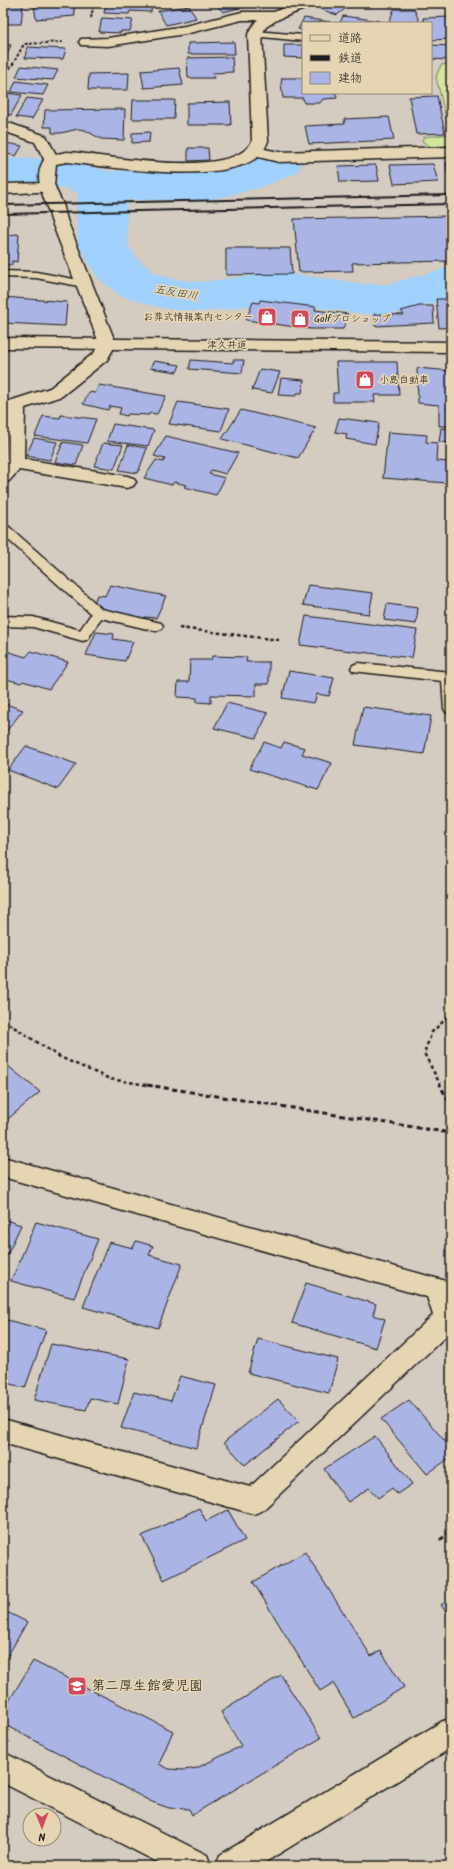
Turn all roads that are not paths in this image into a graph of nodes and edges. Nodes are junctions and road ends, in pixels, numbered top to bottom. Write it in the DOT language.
graph roads {
  1 [pos="307,3"];
  2 [pos="276,16"];
  3 [pos="255,34"];
  4 [pos="302,38"];
  5 [pos="86,42"];
  6 [pos="3,126"];
  7 [pos="255,152"];
  8 [pos="451,152"];
  9 [pos="50,162"];
  10 [pos="47,187"];
  11 [pos="3,189"];
  12 [pos="3,274"];
  13 [pos="84,284"];
  14 [pos="3,343"];
  15 [pos="107,344"];
  16 [pos="451,347"];
  17 [pos="9,408"];
  18 [pos="15,463"];
  19 [pos="3,477"];
  20 [pos="127,482"];
  21 [pos="3,528"];
  22 [pos="98,613"];
  23 [pos="3,621"];
  24 [pos="156,626"];
  25 [pos="358,668"];
  26 [pos="450,677"];
  27 [pos="451,709"];
  28 [pos="3,1167"];
  29 [pos="3,1431"];
  30 [pos="451,1732"];
  31 [pos="3,1767"];
  32 [pos="196,1866"];
  33 [pos="231,1866"];
  1 -- 2 [label="street"];
  2 -- 3 [label="street"];
  2 -- 5 [label="street"];
  3 -- 4 [label="lane"];
  3 -- 7 [label="street"];
  6 -- 9 [label="street"];
  7 -- 8 [label="street"];
  7 -- 9 [label="street"];
  9 -- 10 [label="street"];
  10 -- 11 [label="street"];
  10 -- 13 [label="street"];
  12 -- 13 [label="lane"];
  13 -- 15 [label="street"];
  14 -- 15 [label="street, 津久井道"];
  15 -- 16 [label="street, 津久井道"];
  15 -- 17 [label="street"];
  17 -- 18 [label="street"];
  18 -- 19 [label="street"];
  18 -- 20 [label="street"];
  21 -- 22 [label="lane"];
  22 -- 23 [label="lane"];
  22 -- 24 [label="lane"];
  25 -- 26 [label="lane"];
  26 -- 27 [label="lane"];
  28 -- 29 [label="street"];
  30 -- 33 [label="street"];
  31 -- 32 [label="street"];
}
